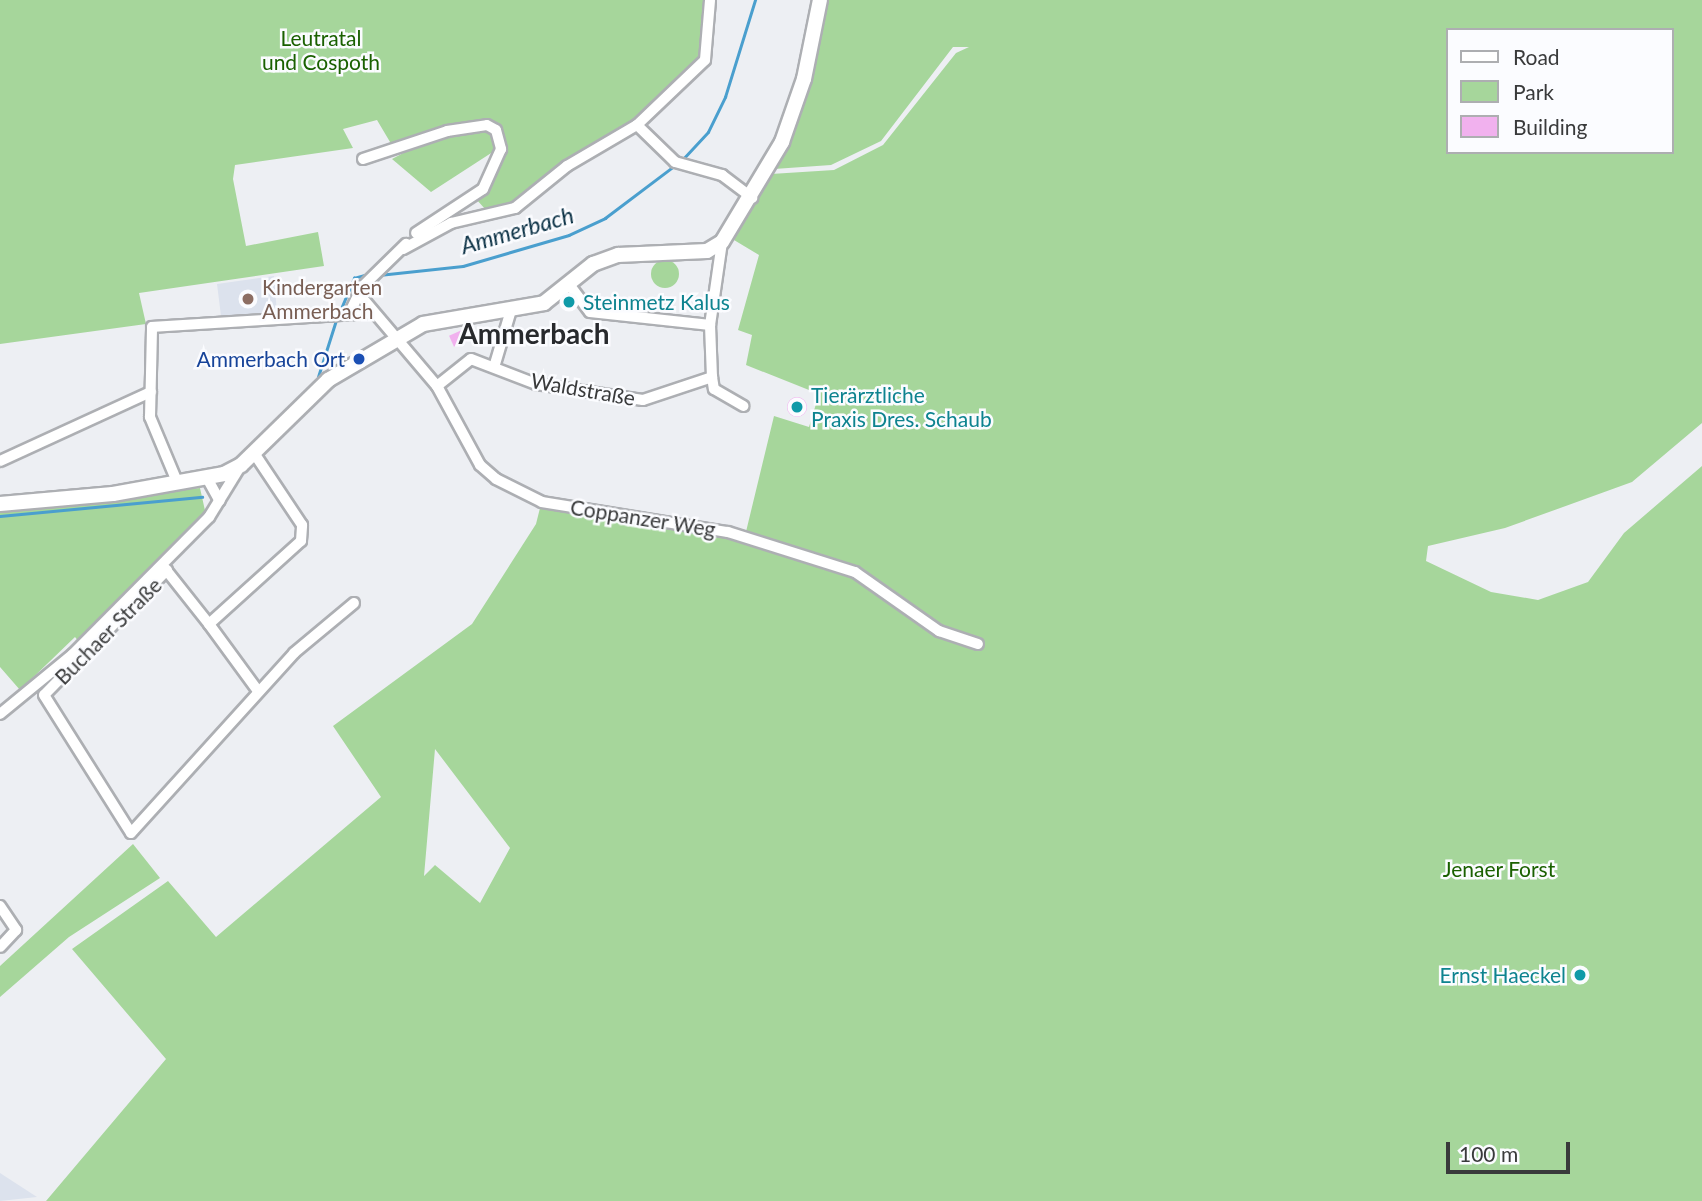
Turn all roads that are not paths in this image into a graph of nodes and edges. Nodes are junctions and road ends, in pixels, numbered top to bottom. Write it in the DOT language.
graph roads {
  1 [pos="710,0"];
  2 [pos="820,0"];
  3 [pos="637,125"];
  4 [pos="363,159"];
  5 [pos="752,198"];
  6 [pos="722,242"];
  7 [pos="403,249"];
  8 [pos="568,283"];
  9 [pos="358,293"];
  10 [pos="511,310"];
  11 [pos="344,311"];
  12 [pos="372,313"];
  13 [pos="710,325"];
  14 [pos="397,341"];
  15 [pos="495,364"];
  16 [pos="712,377"];
  17 [pos="438,386"];
  18 [pos="151,392"];
  19 [pos="744,406"];
  20 [pos="254,453"];
  21 [pos="0,461"];
  22 [pos="241,465"];
  23 [pos="207,478"];
  24 [pos="178,484"];
  25 [pos="220,501"];
  26 [pos="0,504"];
  27 [pos="164,567"];
  28 [pos="354,603"];
  29 [pos="209,624"];
  30 [pos="978,644"];
  31 [pos="258,691"];
  32 [pos="0,714"];
  33 [pos="0,906"];
  34 [pos="0,947"];
  1 -- 3 [label="street"];
  2 -- 5 [label="main road"];
  3 -- 5 [label="street"];
  3 -- 7 [label="street"];
  4 -- 7 [label="street"];
  5 -- 6 [label="main road"];
  6 -- 8 [label="main road"];
  6 -- 13 [label="street"];
  7 -- 9 [label="street"];
  8 -- 10 [label="main road"];
  8 -- 13 [label="street"];
  9 -- 11 [label="street"];
  9 -- 12 [label="street, Coppanzer Weg"];
  10 -- 14 [label="main road"];
  10 -- 15 [label="street"];
  11 -- 12 [label="street"];
  11 -- 18 [label="street"];
  12 -- 14 [label="street, Coppanzer Weg"];
  13 -- 16 [label="street"];
  14 -- 17 [label="street, Coppanzer Weg"];
  14 -- 20 [label="main road"];
  15 -- 16 [label="street, Waldstraße"];
  15 -- 17 [label="street, Waldstraße"];
  16 -- 19 [label="street"];
  17 -- 30 [label="street, Coppanzer Weg"];
  18 -- 21 [label="street"];
  18 -- 24 [label="street"];
  20 -- 22 [label="main road"];
  20 -- 29 [label="street"];
  22 -- 23 [label="main road"];
  22 -- 25 [label="street, Buchaer Straße"];
  23 -- 24 [label="main road"];
  23 -- 25 [label="street"];
  24 -- 26 [label="main road"];
  25 -- 27 [label="street, Buchaer Straße"];
  27 -- 29 [label="street"];
  27 -- 31 [label="street, Buchaer Straße"];
  27 -- 32 [label="street, Buchaer Straße"];
  28 -- 31 [label="street"];
  29 -- 31 [label="street"];
  33 -- 34 [label="street"];
}
